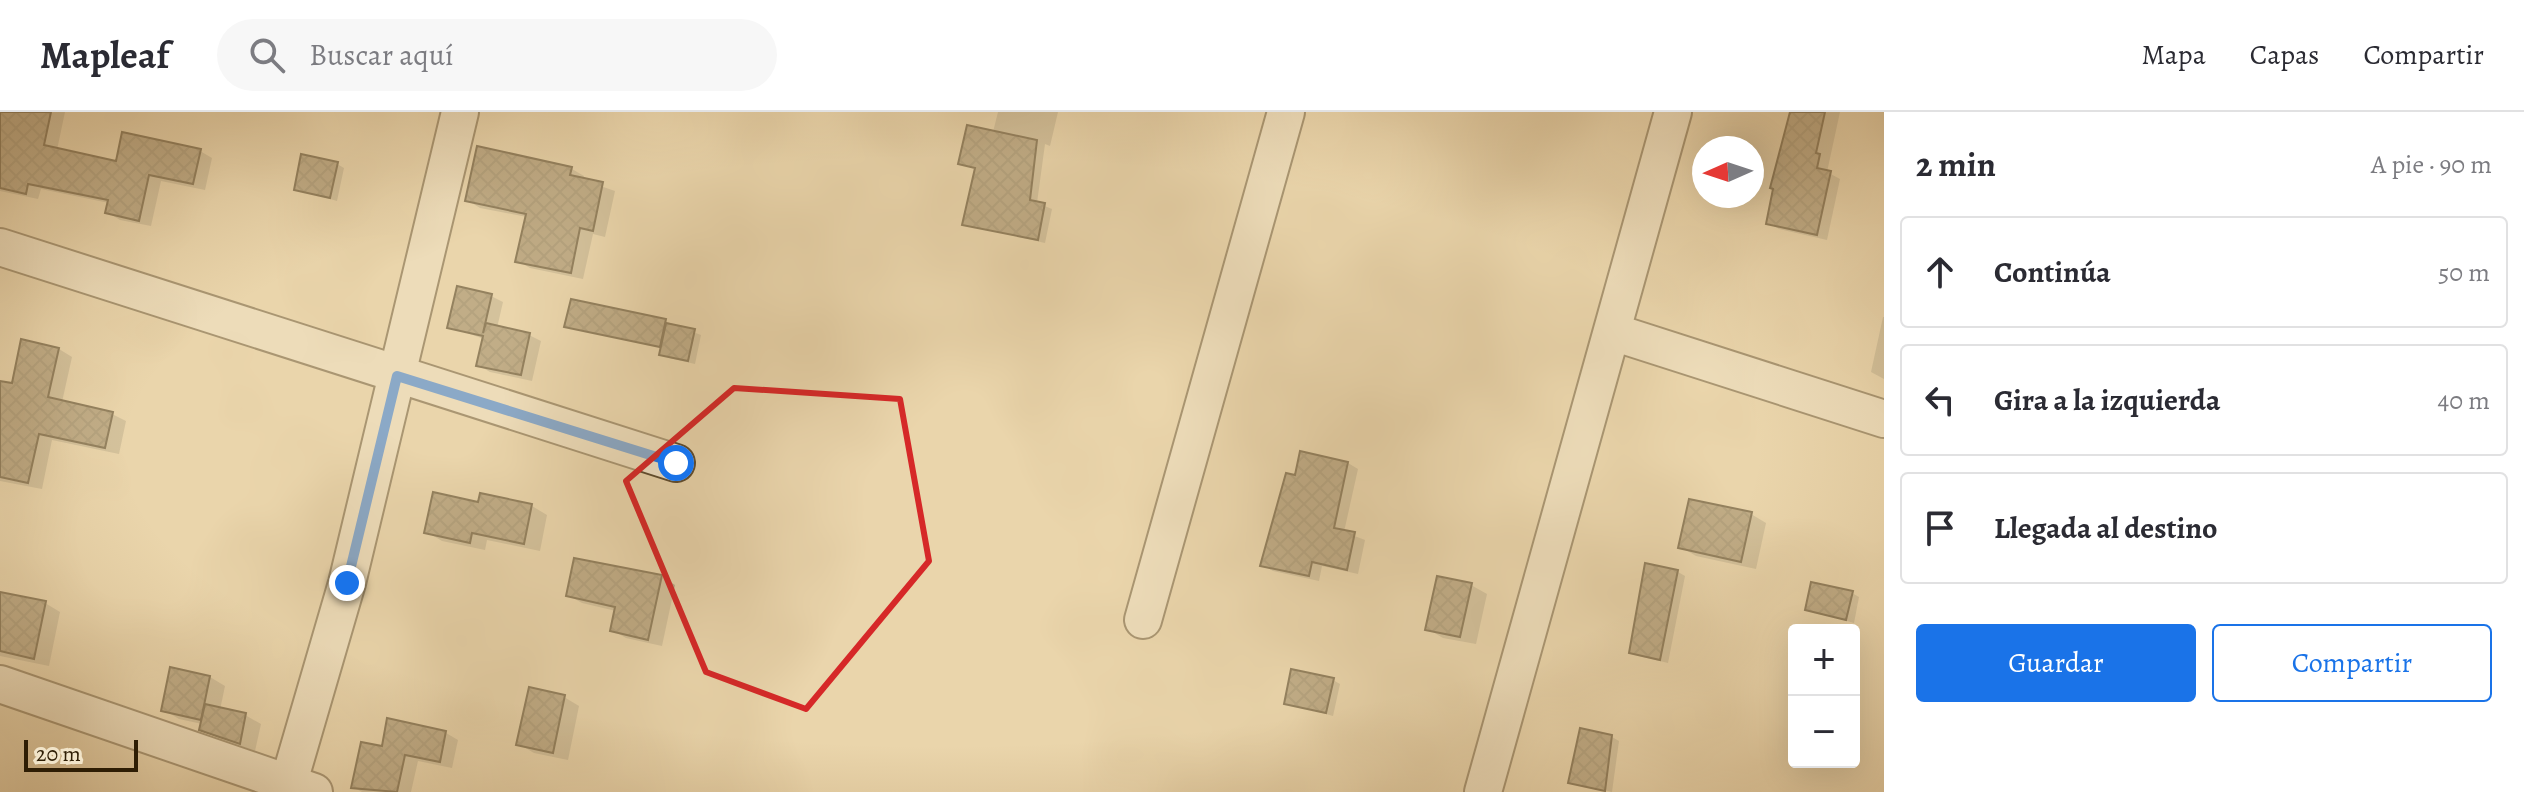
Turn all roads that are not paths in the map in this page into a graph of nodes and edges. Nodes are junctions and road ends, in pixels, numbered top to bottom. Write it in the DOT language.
graph roads {
  1 [pos="460,112"];
  2 [pos="1286,112"];
  3 [pos="1673,112"];
  4 [pos="0,247"];
  5 [pos="1613,332"];
  6 [pos="397,376"];
  7 [pos="1884,419"];
  8 [pos="676,463"];
  9 [pos="1143,620"];
  10 [pos="0,684"];
  11 [pos="296,789"];
  12 [pos="1488,791"];
  1 -- 6 [label="street"];
  2 -- 9 [label="street"];
  3 -- 5 [label="street"];
  4 -- 6 [label="street"];
  5 -- 7 [label="street"];
  5 -- 12 [label="street"];
  6 -- 8 [label="street"];
  6 -- 11 [label="street"];
  10 -- 11 [label="street"];
}
